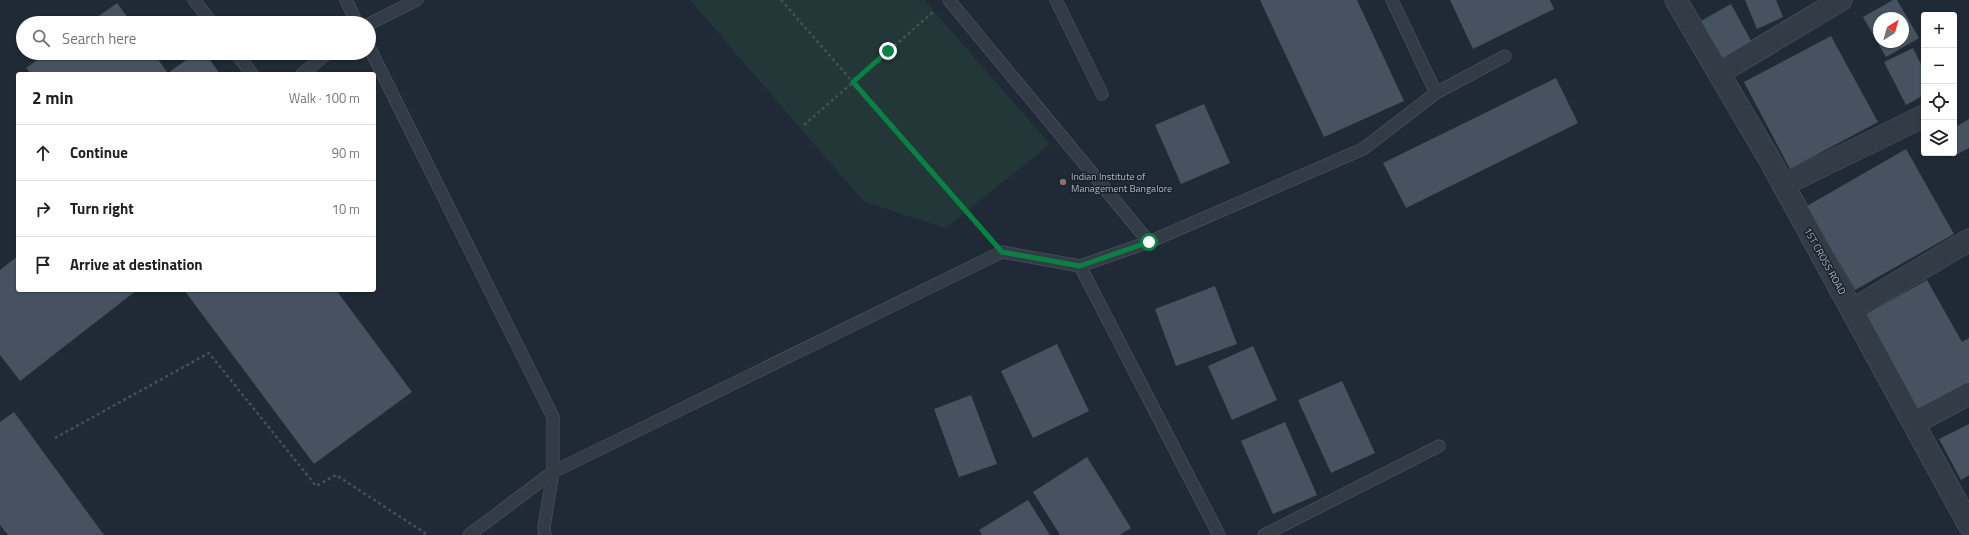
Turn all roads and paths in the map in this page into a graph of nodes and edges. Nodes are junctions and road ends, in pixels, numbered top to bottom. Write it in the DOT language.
graph roads {
  1 [pos="194,0"];
  2 [pos="346,0"];
  3 [pos="417,0"];
  4 [pos="781,0"];
  5 [pos="949,0"];
  6 [pos="1056,0"];
  7 [pos="1392,0"];
  8 [pos="1676,0"];
  9 [pos="1841,0"];
  10 [pos="935,10"];
  11 [pos="207,16"];
  12 [pos="354,16"];
  13 [pos="376,20"];
  14 [pos="1505,56"];
  15 [pos="241,60"];
  16 [pos="319,60"];
  17 [pos="375,60"];
  18 [pos="250,72"];
  19 [pos="304,72"];
  20 [pos="1719,74"];
  21 [pos="853,82"];
  22 [pos="1436,93"];
  23 [pos="1102,94"];
  24 [pos="1921,117"];
  25 [pos="804,125"];
  26 [pos="1783,185"];
  27 [pos="1969,240"];
  28 [pos="1149,242"];
  29 [pos="1002,252"];
  30 [pos="1080,266"];
  31 [pos="1852,310"];
  32 [pos="1969,394"];
  33 [pos="1914,423"];
  34 [pos="55,438"];
  35 [pos="1439,446"];
  36 [pos="553,472"];
  37 [pos="1969,525"];
  38 [pos="1287,530"];
  39 [pos="428,535"];
  40 [pos="468,535"];
  41 [pos="545,535"];
  42 [pos="1219,535"];
  43 [pos="1264,535"];
  1 -- 11 [label="lane"];
  2 -- 12 [label="lane"];
  3 -- 13 [label="lane"];
  4 -- 21 [label="path"];
  5 -- 28 [label="lane"];
  6 -- 23 [label="lane"];
  7 -- 22 [label="lane"];
  8 -- 20 [label="street, 1ST CROSS ROAD"];
  9 -- 20 [label="street"];
  10 -- 21 [label="path"];
  14 -- 22 [label="lane"];
  15 -- 18 [label="lane"];
  16 -- 19 [label="lane"];
  17 -- 36 [label="lane"];
  20 -- 26 [label="street, 1ST CROSS ROAD"];
  21 -- 25 [label="path"];
  21 -- 29 [label="path"];
  22 -- 28 [label="lane"];
  24 -- 26 [label="street"];
  26 -- 31 [label="street, 1ST CROSS ROAD"];
  27 -- 31 [label="street"];
  28 -- 30 [label="lane"];
  29 -- 30 [label="lane"];
  29 -- 36 [label="lane"];
  30 -- 42 [label="lane"];
  31 -- 33 [label="street, 1ST CROSS ROAD"];
  32 -- 33 [label="street"];
  33 -- 37 [label="street, 1ST CROSS ROAD"];
  34 -- 39 [label="path"];
  35 -- 38 [label="lane"];
  36 -- 40 [label="lane"];
  36 -- 41 [label="lane"];
  38 -- 43 [label="lane"];
}
